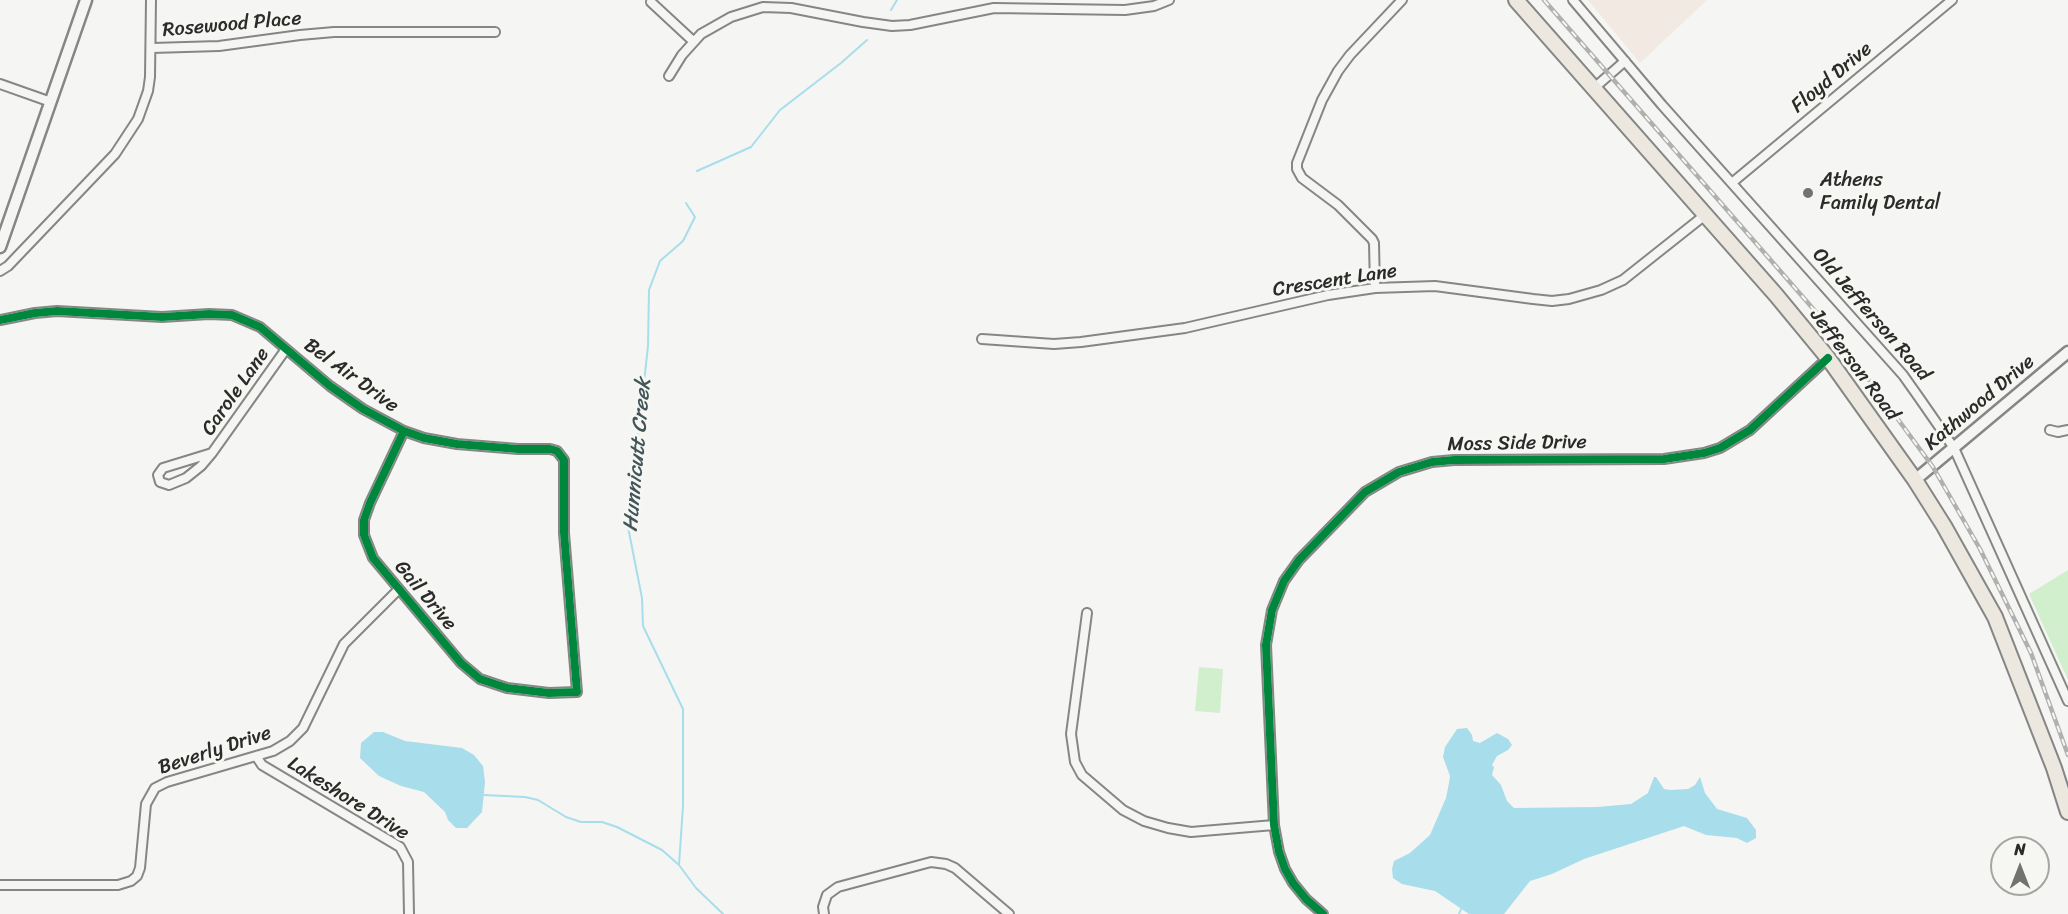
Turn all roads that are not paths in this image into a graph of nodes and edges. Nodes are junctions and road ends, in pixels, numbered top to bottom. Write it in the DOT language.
graph roads {
  1 [pos="86,0"];
  2 [pos="151,0"];
  3 [pos="1169,0"];
  4 [pos="1402,0"];
  5 [pos="1516,0"];
  6 [pos="1573,0"];
  7 [pos="1952,0"];
  8 [pos="651,2"];
  9 [pos="781,3"];
  10 [pos="495,32"];
  11 [pos="693,41"];
  12 [pos="152,48"];
  13 [pos="1625,61"];
  14 [pos="669,76"];
  15 [pos="0,84"];
  16 [pos="1593,88"];
  17 [pos="51,102"];
  18 [pos="1733,182"];
  19 [pos="1705,215"];
  20 [pos="2,236"];
  21 [pos="0,247"];
  22 [pos="0,271"];
  23 [pos="1375,288"];
  24 [pos="0,320"];
  25 [pos="982,339"];
  26 [pos="286,349"];
  27 [pos="2068,352"];
  28 [pos="1828,358"];
  29 [pos="2050,430"];
  30 [pos="2068,430"];
  31 [pos="404,431"];
  32 [pos="1954,448"];
  33 [pos="212,453"];
  34 [pos="1915,480"];
  35 [pos="398,590"];
  36 [pos="1088,613"];
  37 [pos="578,692"];
  38 [pos="2068,701"];
  39 [pos="256,756"];
  40 [pos="2068,812"];
  41 [pos="1274,825"];
  42 [pos="0,885"];
  43 [pos="409,914"];
  44 [pos="824,914"];
  45 [pos="1009,914"];
  46 [pos="1323,914"];
  1 -- 17 [label="main road"];
  2 -- 12 [label="street"];
  3 -- 9 [label="street"];
  4 -- 23 [label="street"];
  5 -- 16 [label="highway, Jefferson Road"];
  6 -- 13 [label="street, Old Jefferson Road"];
  7 -- 18 [label="street, Floyd Drive"];
  8 -- 11 [label="street"];
  9 -- 11 [label="street"];
  10 -- 12 [label="street, Rosewood Place"];
  11 -- 14 [label="street"];
  12 -- 22 [label="street"];
  13 -- 16 [label="street"];
  13 -- 18 [label="street, Old Jefferson Road"];
  15 -- 17 [label="street"];
  16 -- 19 [label="highway, Jefferson Road"];
  17 -- 20 [label="main road"];
  18 -- 32 [label="street, Old Jefferson Road"];
  19 -- 23 [label="street, Crescent Lane"];
  19 -- 28 [label="highway, Jefferson Road"];
  20 -- 21 [label="main road"];
  23 -- 25 [label="street, Crescent Lane"];
  24 -- 26 [label="street, Bel Air Drive"];
  26 -- 31 [label="street, Bel Air Drive"];
  26 -- 33 [label="street, Carole Lane"];
  27 -- 32 [label="main road, Kathwood Drive"];
  28 -- 34 [label="highway, Jefferson Road"];
  28 -- 41 [label="street, Moss Side Drive"];
  29 -- 30 [label="street"];
  31 -- 35 [label="street, Gail Drive"];
  31 -- 37 [label="street, Bel Air Drive"];
  32 -- 34 [label="main road, Kathwood Drive"];
  32 -- 38 [label="street, Old Jefferson Road"];
  33 -- 33 [label="street, Carole Lane"];
  34 -- 40 [label="highway, Jefferson Road"];
  35 -- 37 [label="street, Gail Drive"];
  35 -- 39 [label="street, Beverly Drive"];
  36 -- 41 [label="street"];
  39 -- 42 [label="street, Beverly Drive"];
  39 -- 43 [label="street, Lakeshore Drive"];
  41 -- 46 [label="street, Moss Side Drive"];
  44 -- 45 [label="street"];
}
